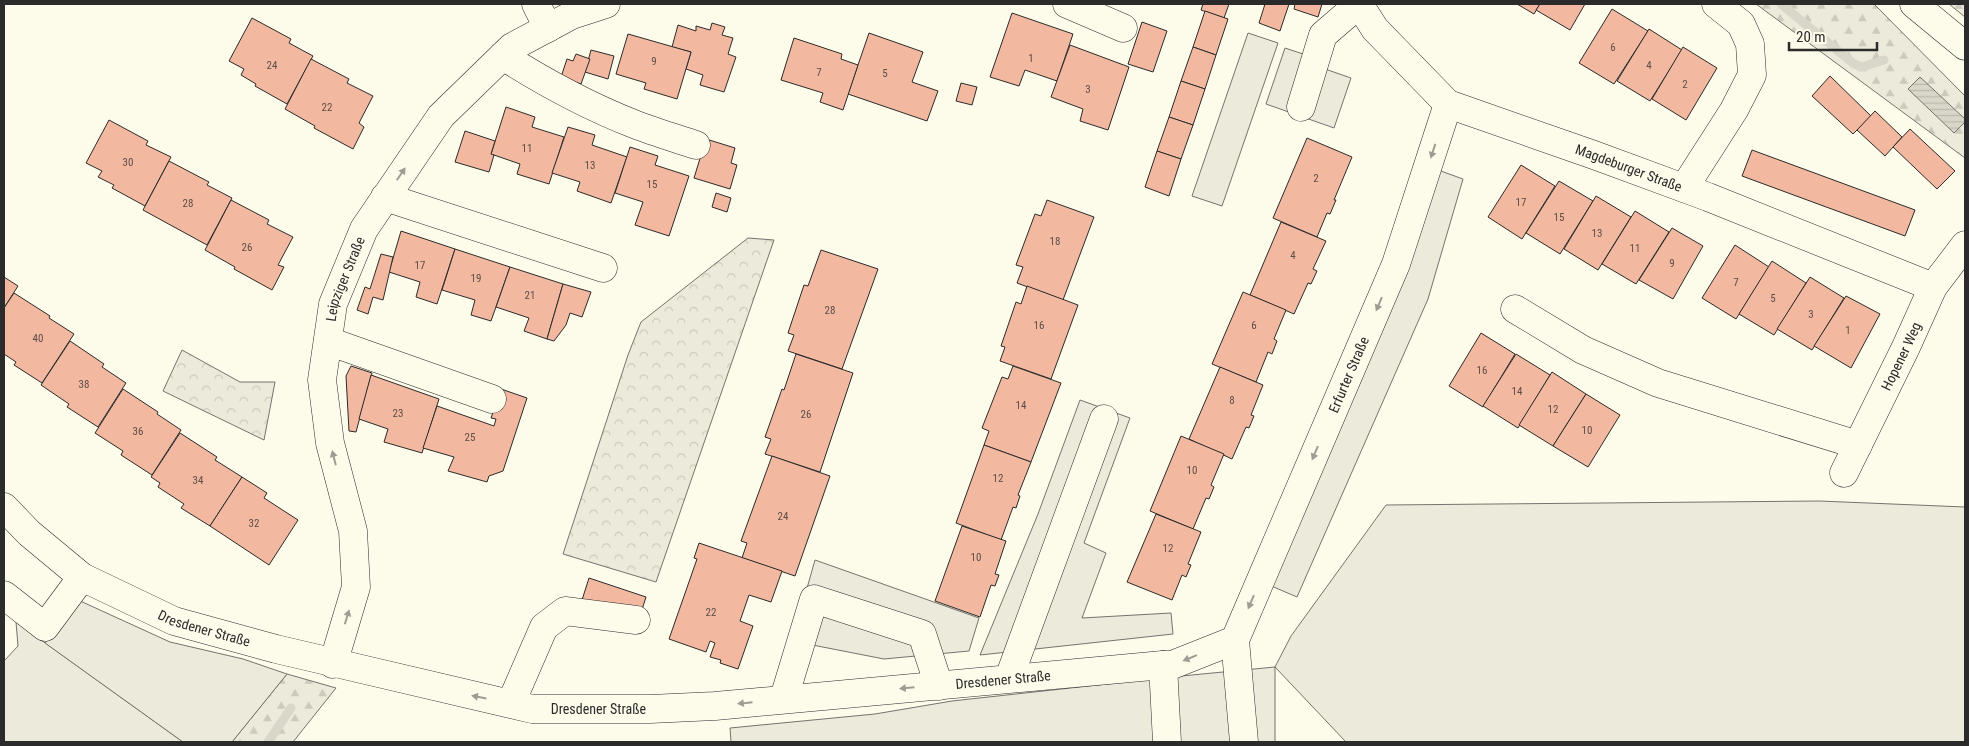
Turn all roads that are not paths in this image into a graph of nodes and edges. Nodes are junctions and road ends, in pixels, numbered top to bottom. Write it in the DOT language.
graph roads {
  1 [pos="536,4"];
  2 [pos="606,4"];
  3 [pos="1067,4"];
  4 [pos="1359,4"];
  5 [pos="1716,4"];
  6 [pos="1914,4"];
  7 [pos="548,28"];
  8 [pos="1123,28"];
  9 [pos="1965,46"];
  10 [pos="503,56"];
  11 [pos="1448,104"];
  12 [pos="1302,107"];
  13 [pos="696,145"];
  14 [pos="1684,188"];
  15 [pos="385,197"];
  16 [pos="1965,245"];
  17 [pos="603,268"];
  18 [pos="1933,287"];
  19 [pos="1515,309"];
  20 [pos="328,341"];
  21 [pos="492,398"];
  22 [pos="1104,419"];
  23 [pos="1858,445"];
  24 [pos="1844,473"];
  25 [pos="4,507"];
  26 [pos="82,577"];
  27 [pos="4,595"];
  28 [pos="636,620"];
  29 [pos="1235,640"];
  30 [pos="333,664"];
  31 [pos="1163,666"];
  32 [pos="1010,678"];
  33 [pos="939,686"];
  34 [pos="784,698"];
  35 [pos="511,703"];
  36 [pos="1168,742"];
  37 [pos="1244,742"];
  1 -- 7 [label="street"];
  2 -- 7 [label="street, Leipziger Straße"];
  3 -- 8 [label="street"];
  4 -- 11 [label="street, Magdeburger Straße"];
  4 -- 12 [label="street"];
  5 -- 14 [label="street"];
  6 -- 9 [label="street"];
  7 -- 10 [label="street, Leipziger Straße"];
  10 -- 13 [label="street"];
  15 -- 10 [label="street, Leipziger Straße, one-way"];
  11 -- 14 [label="street, Magdeburger Straße"];
  11 -- 29 [label="street, Erfurter Straße, one-way"];
  14 -- 18 [label="street, Magdeburger Straße"];
  15 -- 17 [label="street"];
  15 -- 20 [label="street, Leipziger Straße"];
  16 -- 18 [label="street, Hopener Weg"];
  18 -- 23 [label="street, Hopener Weg"];
  19 -- 23 [label="street"];
  20 -- 21 [label="street"];
  30 -- 20 [label="street, Leipziger Straße, one-way"];
  22 -- 32 [label="street"];
  23 -- 24 [label="street, Hopener Weg"];
  25 -- 26 [label="street, Dresdener Straße"];
  26 -- 27 [label="street"];
  26 -- 30 [label="street, Dresdener Straße"];
  28 -- 35 [label="street"];
  29 -- 31 [label="street, Dresdener Straße, one-way"];
  29 -- 37 [label="street"];
  35 -- 30 [label="street, Dresdener Straße, one-way"];
  31 -- 32 [label="street, Dresdener Straße"];
  31 -- 36 [label="street"];
  32 -- 33 [label="street, Dresdener Straße"];
  33 -- 34 [label="street, Dresdener Straße, one-way"];
  33 -- 34 [label="street"];
  34 -- 35 [label="street, Dresdener Straße, one-way"];
}
